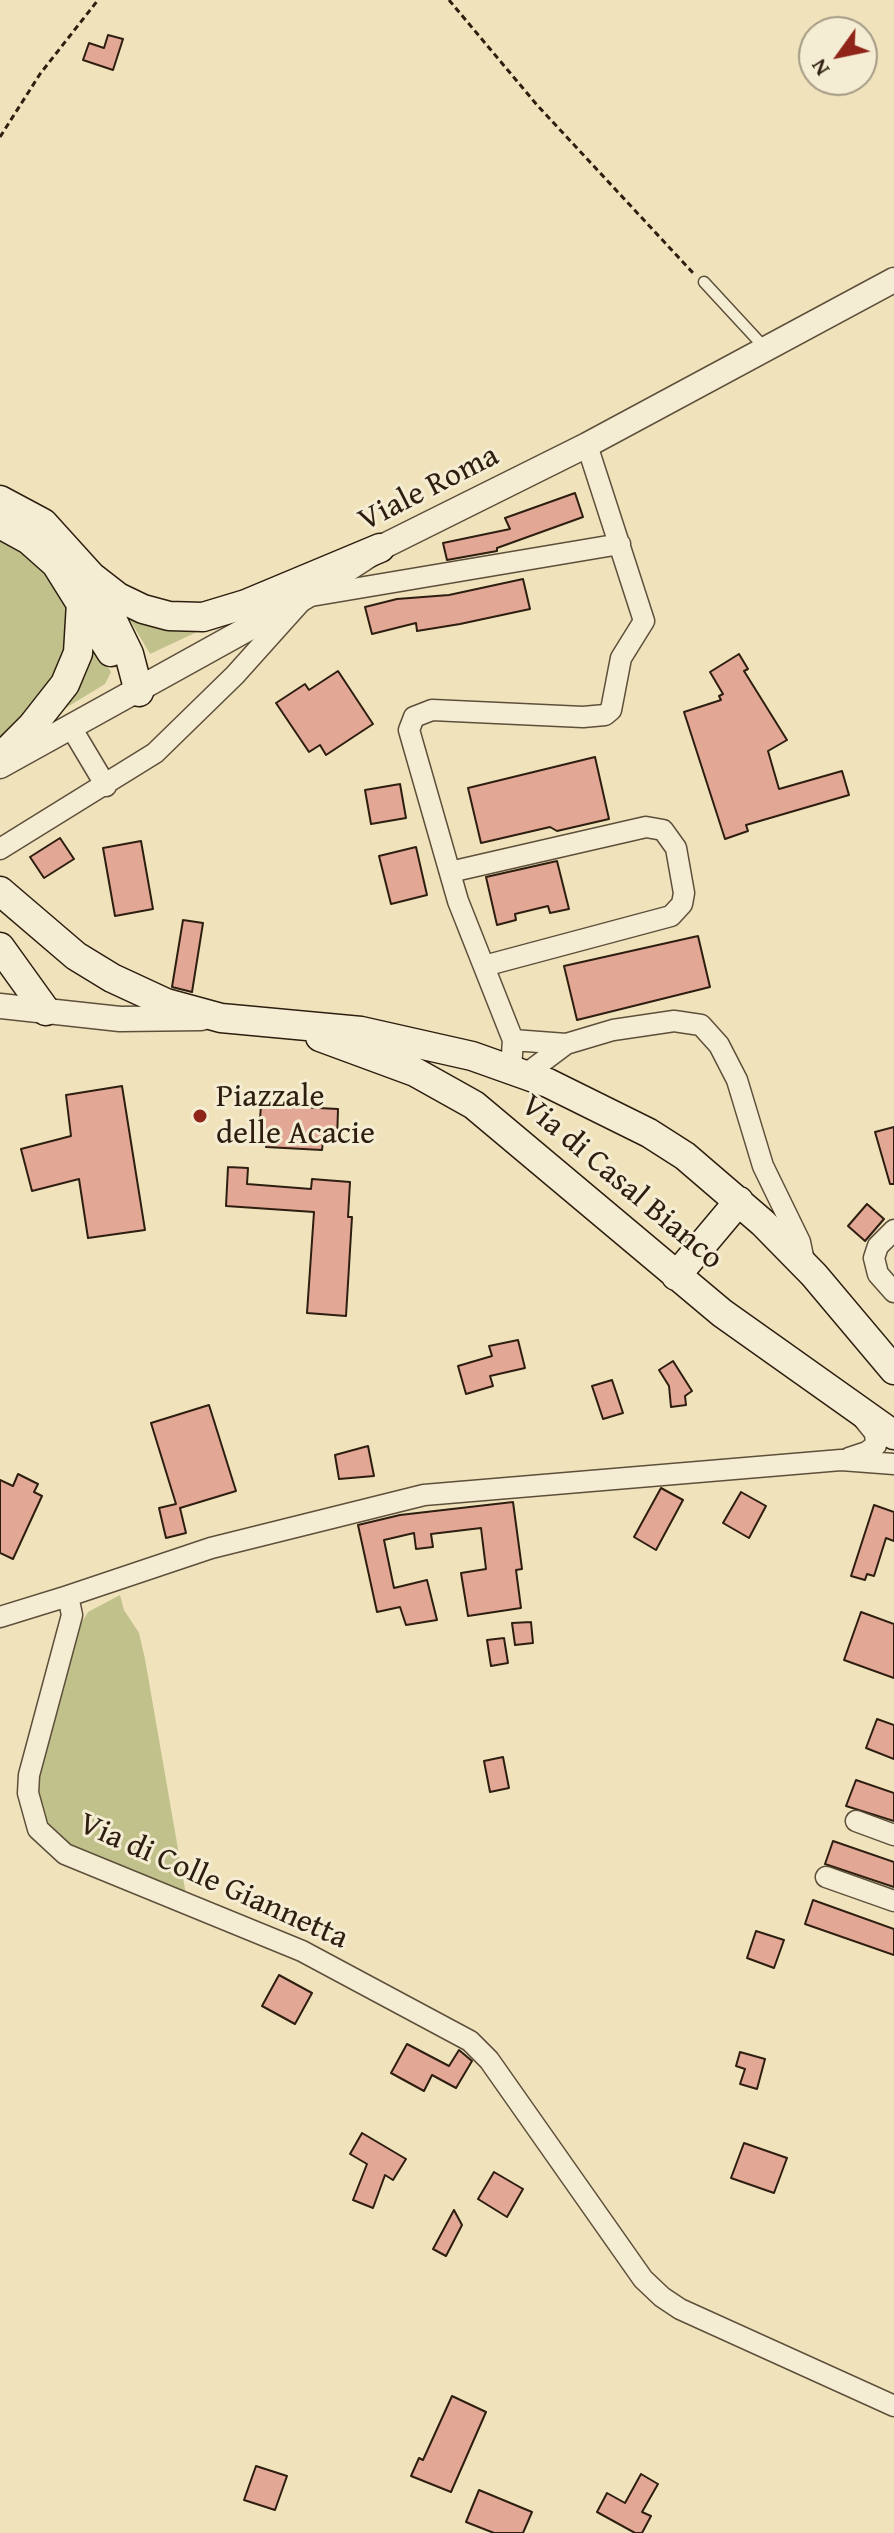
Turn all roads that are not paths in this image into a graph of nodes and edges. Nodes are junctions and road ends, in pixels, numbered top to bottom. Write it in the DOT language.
graph roads {
  1 [pos="894,280"];
  2 [pos="704,282"];
  3 [pos="767,350"];
  4 [pos="587,445"];
  5 [pos="0,500"];
  6 [pos="0,524"];
  7 [pos="620,544"];
  8 [pos="380,548"];
  9 [pos="91,576"];
  10 [pos="305,597"];
  11 [pos="81,602"];
  12 [pos="139,692"];
  13 [pos="72,729"];
  14 [pos="0,758"];
  15 [pos="0,766"];
  16 [pos="106,786"];
  17 [pos="0,849"];
  18 [pos="450,872"];
  19 [pos="8,899"];
  20 [pos="0,947"];
  21 [pos="484,966"];
  22 [pos="0,1006"];
  23 [pos="46,1011"];
  24 [pos="221,1018"];
  25 [pos="282,1023"];
  26 [pos="513,1040"];
  27 [pos="566,1044"];
  28 [pos="518,1071"];
  29 [pos="739,1201"];
  30 [pos="894,1230"];
  31 [pos="805,1266"];
  32 [pos="676,1276"];
  33 [pos="894,1292"];
  34 [pos="894,1370"];
  35 [pos="855,1408"];
  36 [pos="894,1435"];
  37 [pos="841,1460"];
  38 [pos="894,1464"];
  39 [pos="68,1596"];
  40 [pos="0,1617"];
  41 [pos="856,1821"];
  42 [pos="894,1835"];
  43 [pos="826,1877"];
  44 [pos="894,1901"];
  45 [pos="894,2406"];
  1 -- 3 [label="street, Viale Roma"];
  2 -- 3 [label="lane"];
  3 -- 4 [label="street, Viale Roma"];
  4 -- 7 [label="street"];
  4 -- 8 [label="street, Viale Roma"];
  5 -- 9 [label="main road"];
  6 -- 11 [label="main road"];
  7 -- 10 [label="street"];
  7 -- 18 [label="street"];
  8 -- 9 [label="main road"];
  8 -- 10 [label="street, Viale Roma"];
  9 -- 12 [label="main road"];
  10 -- 12 [label="street, Viale Roma"];
  10 -- 16 [label="street"];
  11 -- 12 [label="main road"];
  11 -- 14 [label="main road"];
  12 -- 13 [label="street, Viale Roma"];
  13 -- 15 [label="street, Viale Roma"];
  13 -- 16 [label="street"];
  16 -- 17 [label="street"];
  18 -- 21 [label="street"];
  18 -- 21 [label="street"];
  19 -- 24 [label="main road, Via di Casal Bianco"];
  20 -- 23 [label="main road"];
  21 -- 26 [label="street"];
  22 -- 23 [label="street"];
  23 -- 24 [label="street"];
  24 -- 25 [label="main road, Via di Casal Bianco"];
  25 -- 28 [label="main road, Via di Casal Bianco"];
  25 -- 32 [label="main road, Via di Casal Bianco"];
  26 -- 27 [label="street"];
  26 -- 28 [label="street"];
  27 -- 28 [label="street"];
  27 -- 31 [label="street"];
  28 -- 29 [label="main road, Via di Casal Bianco"];
  29 -- 31 [label="main road, Via di Casal Bianco"];
  29 -- 32 [label="main road"];
  30 -- 33 [label="street"];
  31 -- 34 [label="main road, Via di Casal Bianco"];
  32 -- 35 [label="main road, Via di Casal Bianco"];
  35 -- 36 [label="main road, Via di Casal Bianco"];
  35 -- 37 [label="street"];
  37 -- 38 [label="street"];
  37 -- 39 [label="street"];
  39 -- 40 [label="street"];
  39 -- 45 [label="street, Via di Colle Giannetta"];
  41 -- 42 [label="street"];
  43 -- 44 [label="street"];
}
